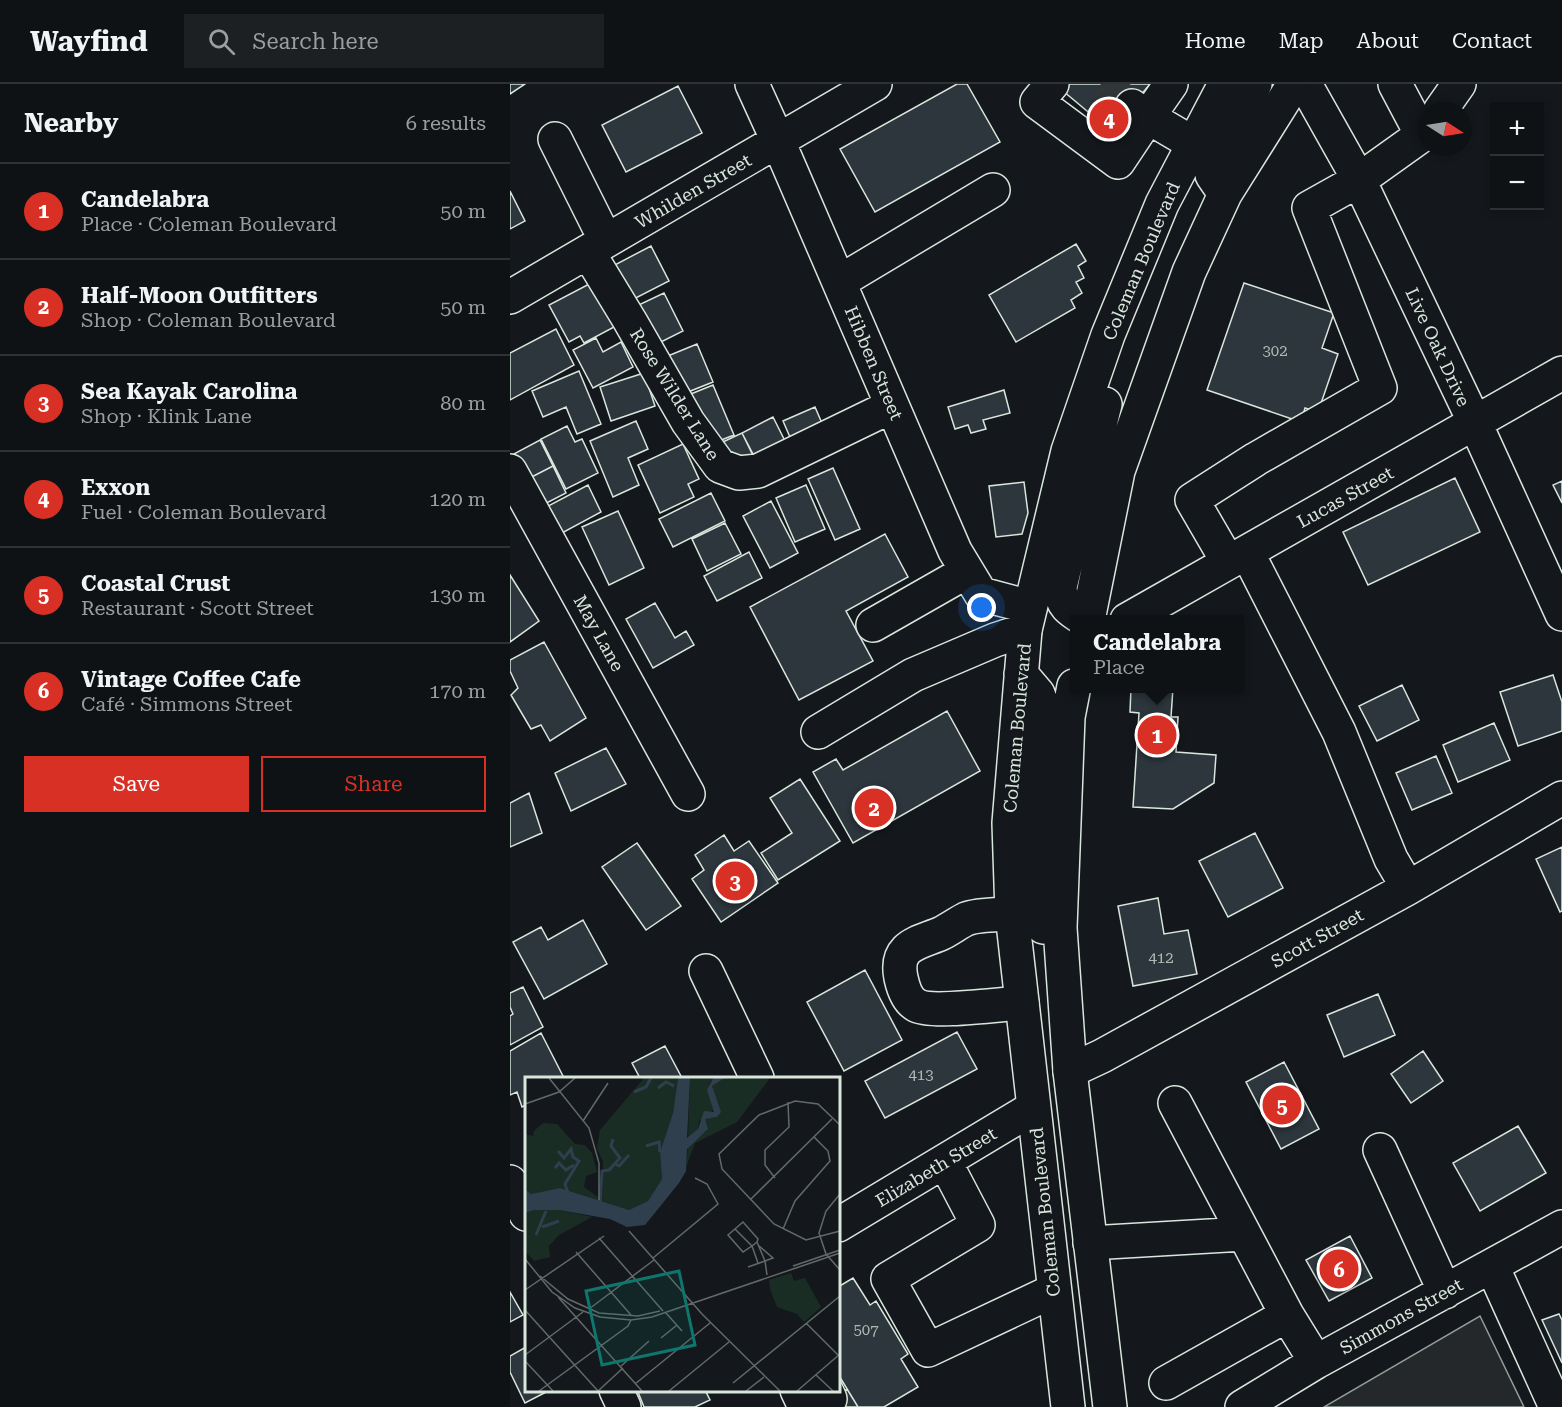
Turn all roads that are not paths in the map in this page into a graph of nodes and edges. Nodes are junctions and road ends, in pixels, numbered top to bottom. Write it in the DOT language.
graph roads {
  1 [pos="752,84"];
  2 [pos="875,84"];
  3 [pos="1052,84"];
  4 [pos="1171,84"];
  5 [pos="1224,84"];
  6 [pos="1255,84"];
  7 [pos="1294,84"];
  8 [pos="1305,84"];
  9 [pos="1395,84"];
  10 [pos="1459,84"];
  11 [pos="1446,102"];
  12 [pos="1418,111"];
  13 [pos="1140,112"];
  14 [pos="1418,134"];
  15 [pos="555,139"];
  16 [pos="778,141"];
  17 [pos="1194,144"];
  18 [pos="1359,180"];
  19 [pos="993,190"];
  20 [pos="1225,194"];
  21 [pos="597,246"];
  22 [pos="839,282"];
  23 [pos="510,297"];
  24 [pos="1095,372"];
  25 [pos="1562,373"];
  26 [pos="892,406"];
  27 [pos="1475,423"];
  28 [pos="510,471"];
  29 [pos="1238,557"];
  30 [pos="966,572"];
  31 [pos="1562,614"];
  32 [pos="1078,615"];
  33 [pos="1088,615"];
  34 [pos="1136,615"];
  35 [pos="1027,619"];
  36 [pos="873,625"];
  37 [pos="1021,674"];
  38 [pos="1073,693"];
  39 [pos="818,732"];
  40 [pos="688,794"];
  41 [pos="1562,798"];
  42 [pos="1408,888"];
  43 [pos="1012,914"];
  44 [pos="1060,928"];
  45 [pos="706,971"];
  46 [pos="1022,1003"];
  47 [pos="1070,1071"];
  48 [pos="757,1077"];
  49 [pos="1175,1103"];
  50 [pos="1033,1108"];
  51 [pos="1380,1150"];
  52 [pos="945,1162"];
  53 [pos="510,1182"];
  54 [pos="525,1212"];
  55 [pos="840,1224"];
  56 [pos="1562,1227"];
  57 [pos="1244,1234"];
  58 [pos="1090,1243"];
  59 [pos="1492,1266"];
  60 [pos="1053,1291"];
  61 [pos="1445,1292"];
  62 [pos="1287,1315"];
  63 [pos="1316,1362"];
  64 [pos="1166,1383"];
  65 [pos="617,1392"];
  66 [pos="802,1392"];
  67 [pos="1279,1397"];
  68 [pos="821,1399"];
  69 [pos="624,1407"];
  70 [pos="1068,1407"];
  71 [pos="1110,1407"];
  72 [pos="1242,1407"];
  73 [pos="1556,1407"];
  1 -- 16 [label="street, Hibben Street"];
  2 -- 16 [label="street, Whilden Street"];
  3 -- 13 [label="street"];
  4 -- 13 [label="street"];
  5 -- 17 [label="street, Coleman Boulevard"];
  6 -- 20 [label="street"];
  7 -- 20 [label="street"];
  8 -- 18 [label="street, Live Oak Drive"];
  9 -- 12 [label="street"];
  10 -- 11 [label="street"];
  13 -- 17 [label="street"];
  14 -- 18 [label="street"];
  15 -- 21 [label="street"];
  16 -- 21 [label="street, Whilden Street"];
  16 -- 22 [label="street, Hibben Street"];
  17 -- 24 [label="street, Coleman Boulevard"];
  18 -- 27 [label="street, Live Oak Drive"];
  18 -- 29 [label="street"];
  19 -- 22 [label="street"];
  20 -- 33 [label="street"];
  21 -- 23 [label="street, Whilden Street"];
  21 -- 26 [label="street, Rose Wilder Lane"];
  22 -- 26 [label="street, Hibben Street"];
  24 -- 32 [label="street"];
  24 -- 35 [label="street, Coleman Boulevard"];
  25 -- 27 [label="street, Lucas Street"];
  26 -- 30 [label="street, Hibben Street"];
  27 -- 29 [label="street, Lucas Street"];
  27 -- 31 [label="street, Live Oak Drive"];
  28 -- 40 [label="street, May Lane"];
  29 -- 34 [label="street, Lucas Street"];
  29 -- 42 [label="street"];
  30 -- 35 [label="street, Hibben Street"];
  30 -- 36 [label="street"];
  35 -- 37 [label="street, Coleman Boulevard"];
  35 -- 39 [label="street"];
  37 -- 43 [label="street, Coleman Boulevard"];
  37 -- 44 [label="street"];
  38 -- 44 [label="street"];
  41 -- 42 [label="street, Scott Street"];
  42 -- 47 [label="street, Scott Street"];
  43 -- 46 [label="street, Coleman Boulevard"];
  43 -- 46 [label="street"];
  44 -- 47 [label="street"];
  45 -- 48 [label="street"];
  46 -- 50 [label="street, Coleman Boulevard"];
  47 -- 58 [label="street"];
  49 -- 57 [label="street"];
  50 -- 52 [label="street, Elizabeth Street"];
  50 -- 60 [label="street, Coleman Boulevard"];
  51 -- 61 [label="street"];
  52 -- 55 [label="street, Elizabeth Street"];
  52 -- 60 [label="street"];
  53 -- 54 [label="street"];
  56 -- 59 [label="street, Simmons Street"];
  57 -- 58 [label="street"];
  57 -- 62 [label="street"];
  58 -- 71 [label="street"];
  59 -- 61 [label="street, Simmons Street"];
  59 -- 73 [label="street"];
  60 -- 70 [label="street, Coleman Boulevard"];
  61 -- 63 [label="street, Simmons Street"];
  62 -- 63 [label="street"];
  62 -- 64 [label="street"];
  63 -- 67 [label="street, Simmons Street"];
  65 -- 69 [label="street"];
  66 -- 68 [label="street"];
  67 -- 72 [label="street, Simmons Street"];
}
